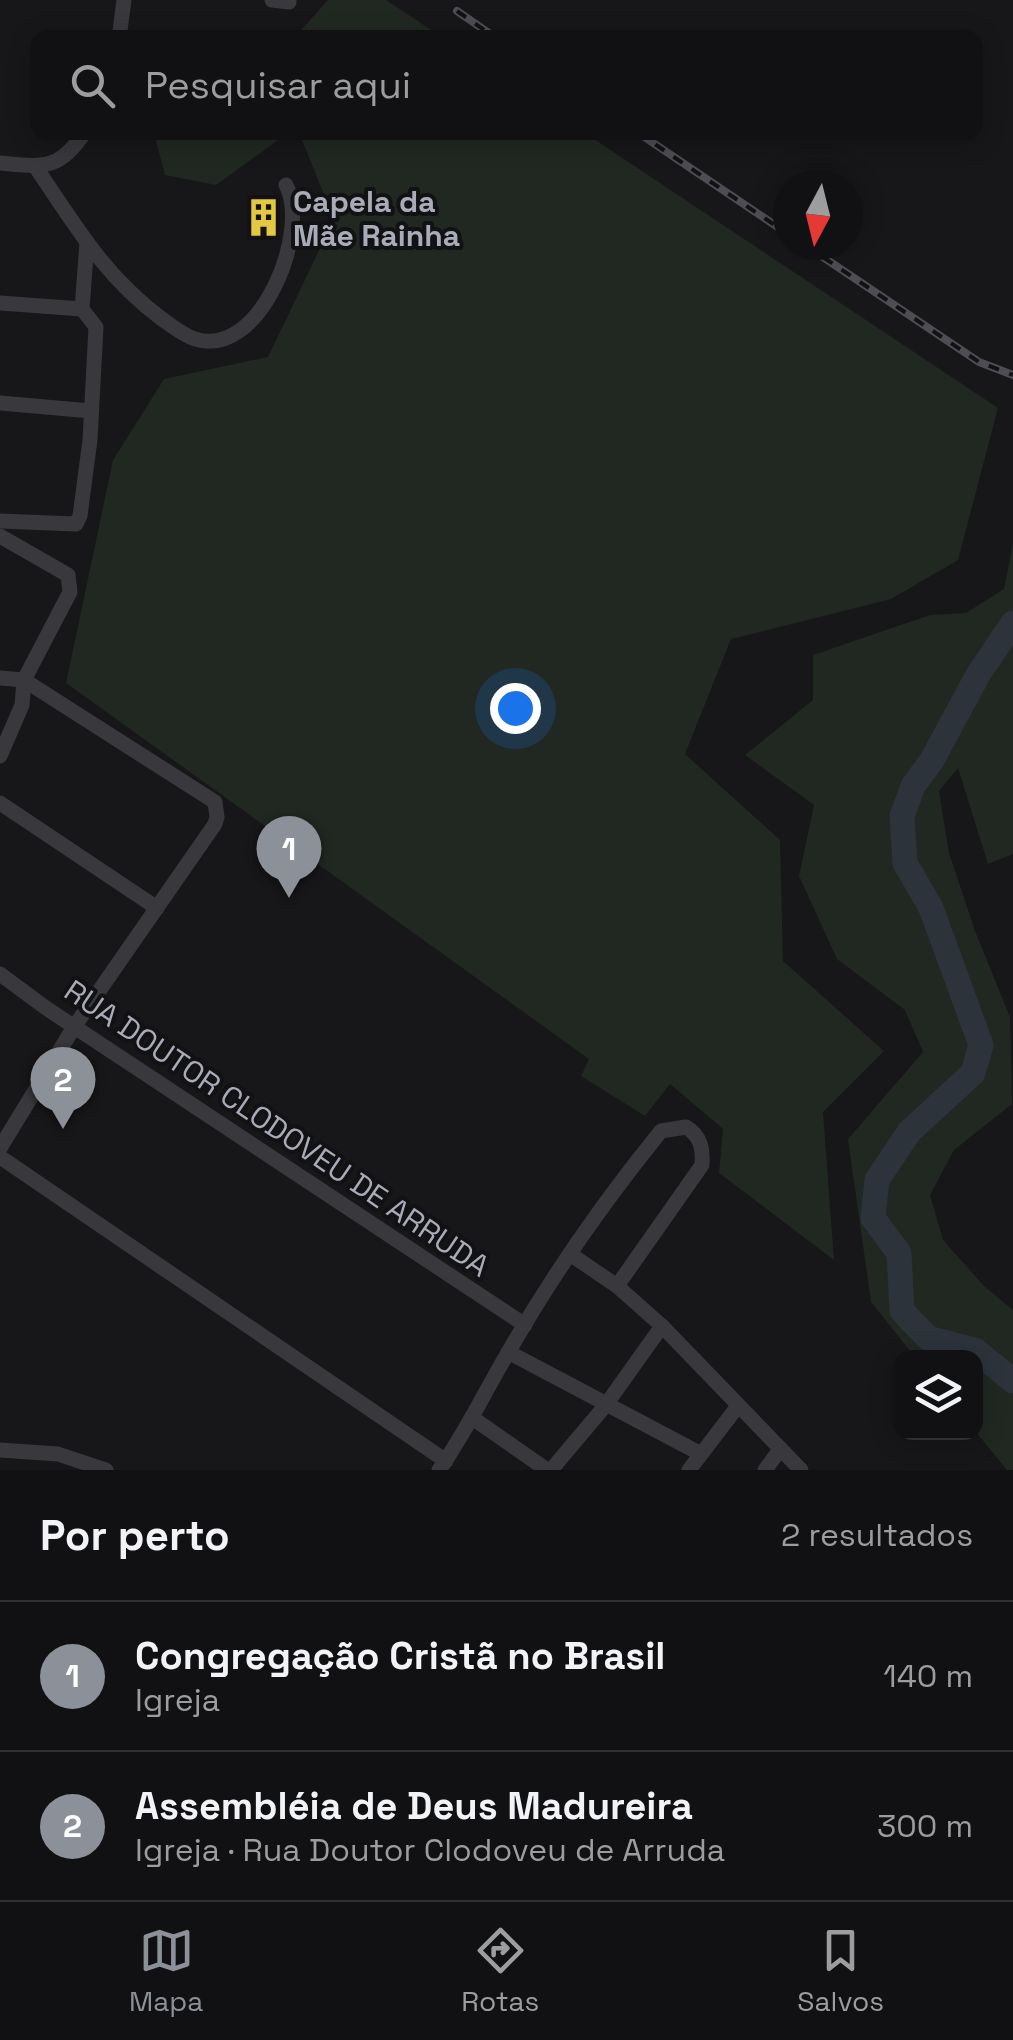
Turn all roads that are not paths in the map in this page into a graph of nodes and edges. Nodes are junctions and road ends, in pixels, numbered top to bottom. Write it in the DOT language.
graph roads {
  1 [pos="124,0"];
  2 [pos="119,30"];
  3 [pos="80,140"];
  4 [pos="0,163"];
  5 [pos="35,166"];
  6 [pos="286,185"];
  7 [pos="87,242"];
  8 [pos="0,303"];
  9 [pos="82,310"];
  10 [pos="0,402"];
  11 [pos="91,411"];
  12 [pos="0,521"];
  13 [pos="0,536"];
  14 [pos="0,678"];
  15 [pos="24,680"];
  16 [pos="0,756"];
  17 [pos="0,804"];
  18 [pos="157,908"];
  19 [pos="0,974"];
  20 [pos="74,1026"];
  21 [pos="0,1148"];
  22 [pos="0,1157"];
  23 [pos="570,1254"];
  24 [pos="618,1286"];
  25 [pos="525,1326"];
  26 [pos="662,1326"];
  27 [pos="508,1352"];
  28 [pos="605,1406"];
  29 [pos="738,1406"];
  30 [pos="474,1419"];
  31 [pos="0,1450"];
  32 [pos="779,1450"];
  33 [pos="700,1454"];
  34 [pos="442,1465"];
  35 [pos="106,1470"];
  36 [pos="549,1470"];
  37 [pos="689,1470"];
  38 [pos="764,1470"];
  39 [pos="801,1470"];
  1 -- 2 [label="street"];
  3 -- 5 [label="street"];
  4 -- 5 [label="street"];
  5 -- 7 [label="street"];
  6 -- 7 [label="street"];
  7 -- 9 [label="street"];
  8 -- 9 [label="street"];
  9 -- 11 [label="street"];
  10 -- 11 [label="street"];
  11 -- 12 [label="street"];
  13 -- 15 [label="street"];
  14 -- 15 [label="street"];
  15 -- 16 [label="street"];
  15 -- 18 [label="street"];
  17 -- 18 [label="street"];
  18 -- 20 [label="street"];
  19 -- 20 [label="street, RUA DOUTOR CLODOVEU DE ARRUDA"];
  20 -- 21 [label="street"];
  20 -- 25 [label="street, RUA DOUTOR CLODOVEU DE ARRUDA"];
  22 -- 34 [label="street"];
  23 -- 24 [label="street"];
  23 -- 24 [label="street"];
  23 -- 25 [label="street"];
  24 -- 26 [label="street"];
  25 -- 27 [label="street"];
  26 -- 28 [label="street"];
  26 -- 29 [label="street"];
  27 -- 28 [label="street"];
  27 -- 30 [label="street"];
  28 -- 33 [label="street"];
  28 -- 36 [label="street"];
  29 -- 32 [label="street"];
  29 -- 33 [label="street"];
  30 -- 34 [label="street"];
  30 -- 36 [label="street"];
  31 -- 35 [label="street"];
  32 -- 38 [label="street"];
  32 -- 39 [label="street"];
  33 -- 37 [label="street"];
}
